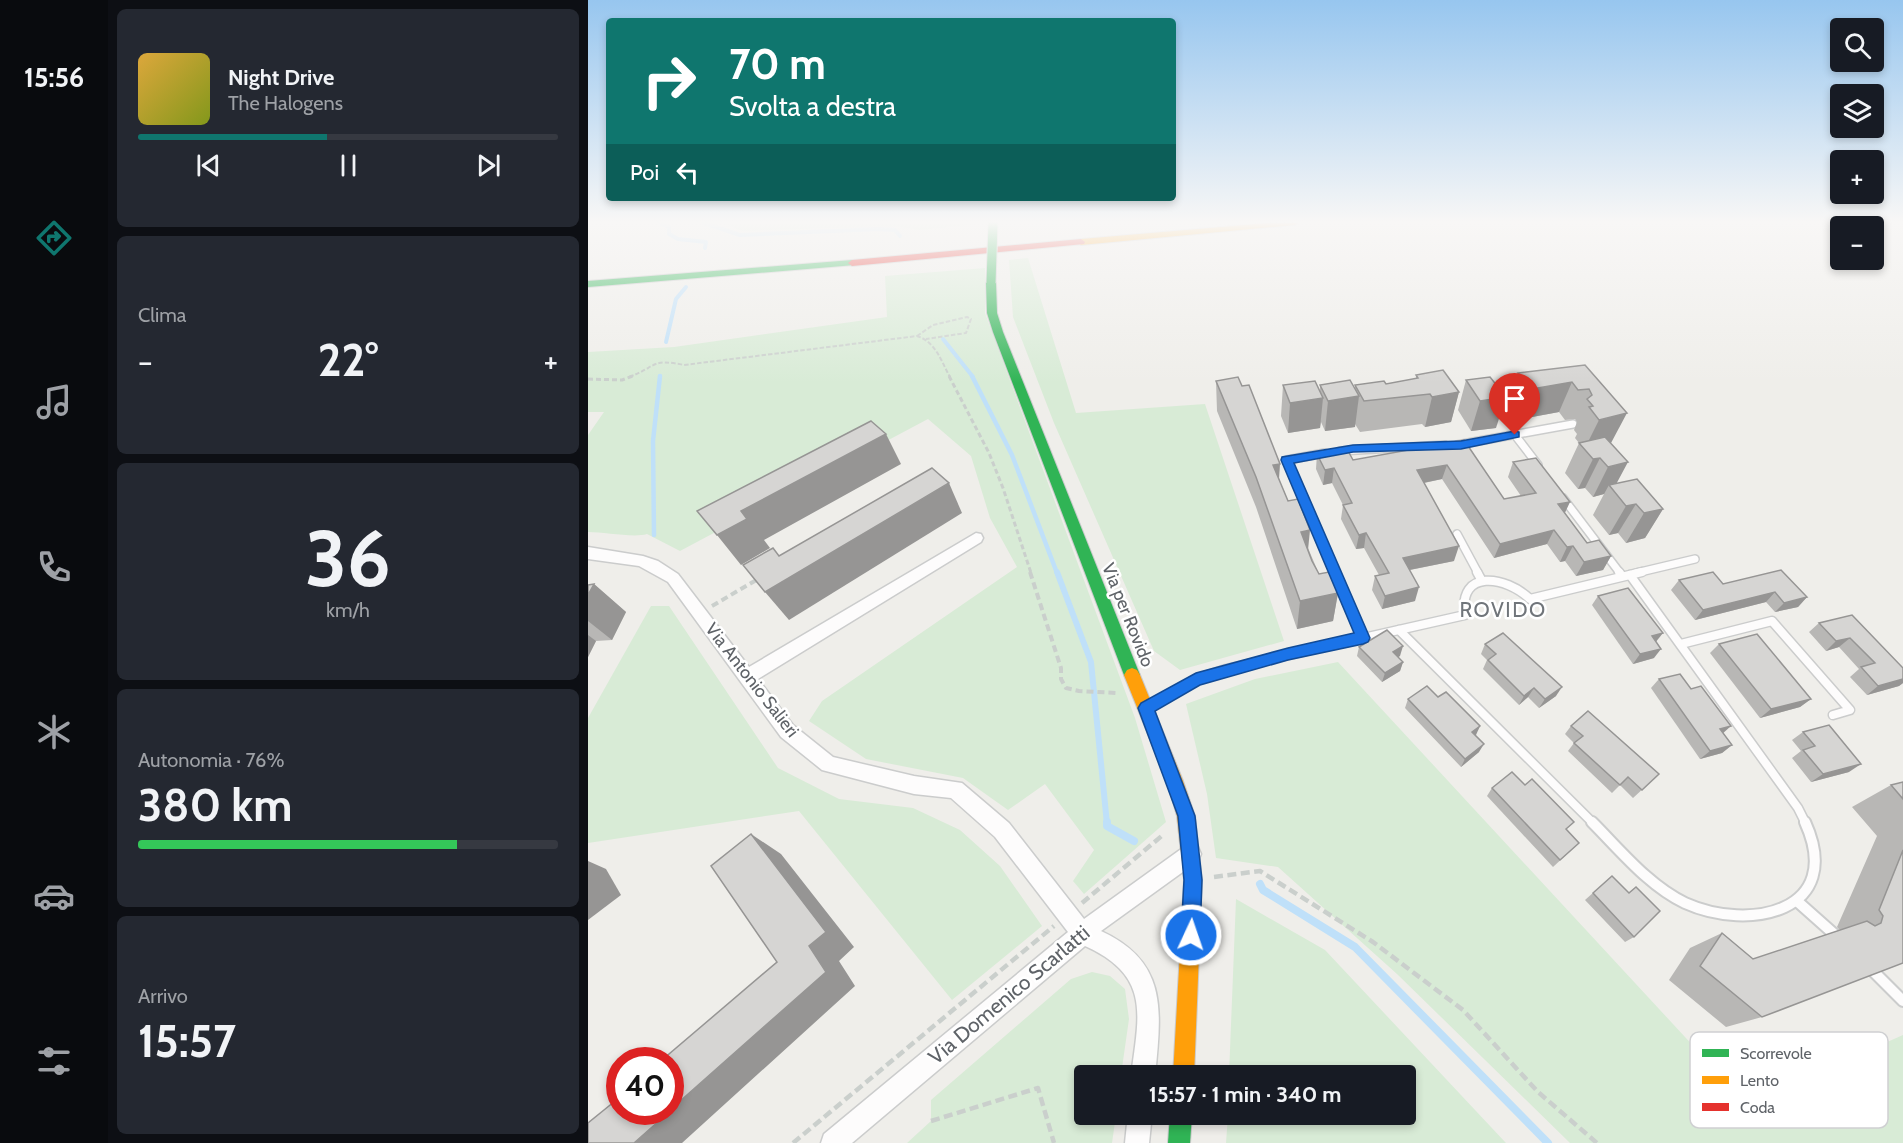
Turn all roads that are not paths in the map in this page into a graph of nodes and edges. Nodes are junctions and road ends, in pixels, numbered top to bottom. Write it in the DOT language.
graph roads {
  1 [pos="686,276"];
  2 [pos="991,276"];
  3 [pos="588,284"];
  4 [pos="1573,424"];
  5 [pos="1515,435"];
  6 [pos="1544,472"];
  7 [pos="1558,491"];
  8 [pos="1457,534"];
  9 [pos="976,538"];
  10 [pos="588,553"];
  11 [pos="1695,559"];
  12 [pos="1626,575"];
  13 [pos="1482,581"];
  14 [pos="1399,630"];
  15 [pos="1363,638"];
  16 [pos="1681,644"];
  17 [pos="748,676"];
  18 [pos="1146,708"];
  19 [pos="1833,715"];
  20 [pos="1191,854"];
  21 [pos="1798,902"];
  22 [pos="1083,934"];
  23 [pos="1834,934"];
  24 [pos="1873,971"];
  25 [pos="1903,1001"];
  26 [pos="1144,1065"];
  27 [pos="1184,1065"];
  28 [pos="1139,1125"];
  29 [pos="1180,1125"];
  30 [pos="833,1143"];
  31 [pos="1137,1143"];
  32 [pos="1179,1143"];
  1 -- 3 [label="main road"];
  2 -- 18 [label="main road, Via per Rovido, bridge"];
  4 -- 5 [label="lane"];
  5 -- 6 [label="lane"];
  5 -- 15 [label="lane"];
  7 -- 12 [label="lane"];
  8 -- 13 [label="lane"];
  9 -- 17 [label="street"];
  10 -- 17 [label="street, Via Antonio Salieri"];
  11 -- 12 [label="lane"];
  12 -- 13 [label="lane"];
  12 -- 16 [label="lane"];
  13 -- 14 [label="lane"];
  14 -- 15 [label="lane"];
  14 -- 21 [label="lane"];
  15 -- 18 [label="lane"];
  16 -- 19 [label="lane"];
  16 -- 21 [label="lane"];
  17 -- 22 [label="street, Via Antonio Salieri"];
  18 -- 20 [label="main road, Via per Rovido"];
  20 -- 22 [label="street, Via Domenico Scarlatti"];
  20 -- 27 [label="main road, Via per Rovido"];
  21 -- 23 [label="lane"];
  22 -- 26 [label="street"];
  22 -- 30 [label="street, Via Domenico Scarlatti"];
  24 -- 25 [label="lane"];
  28 -- 31 [label="street"];
  29 -- 32 [label="main road"];
}
